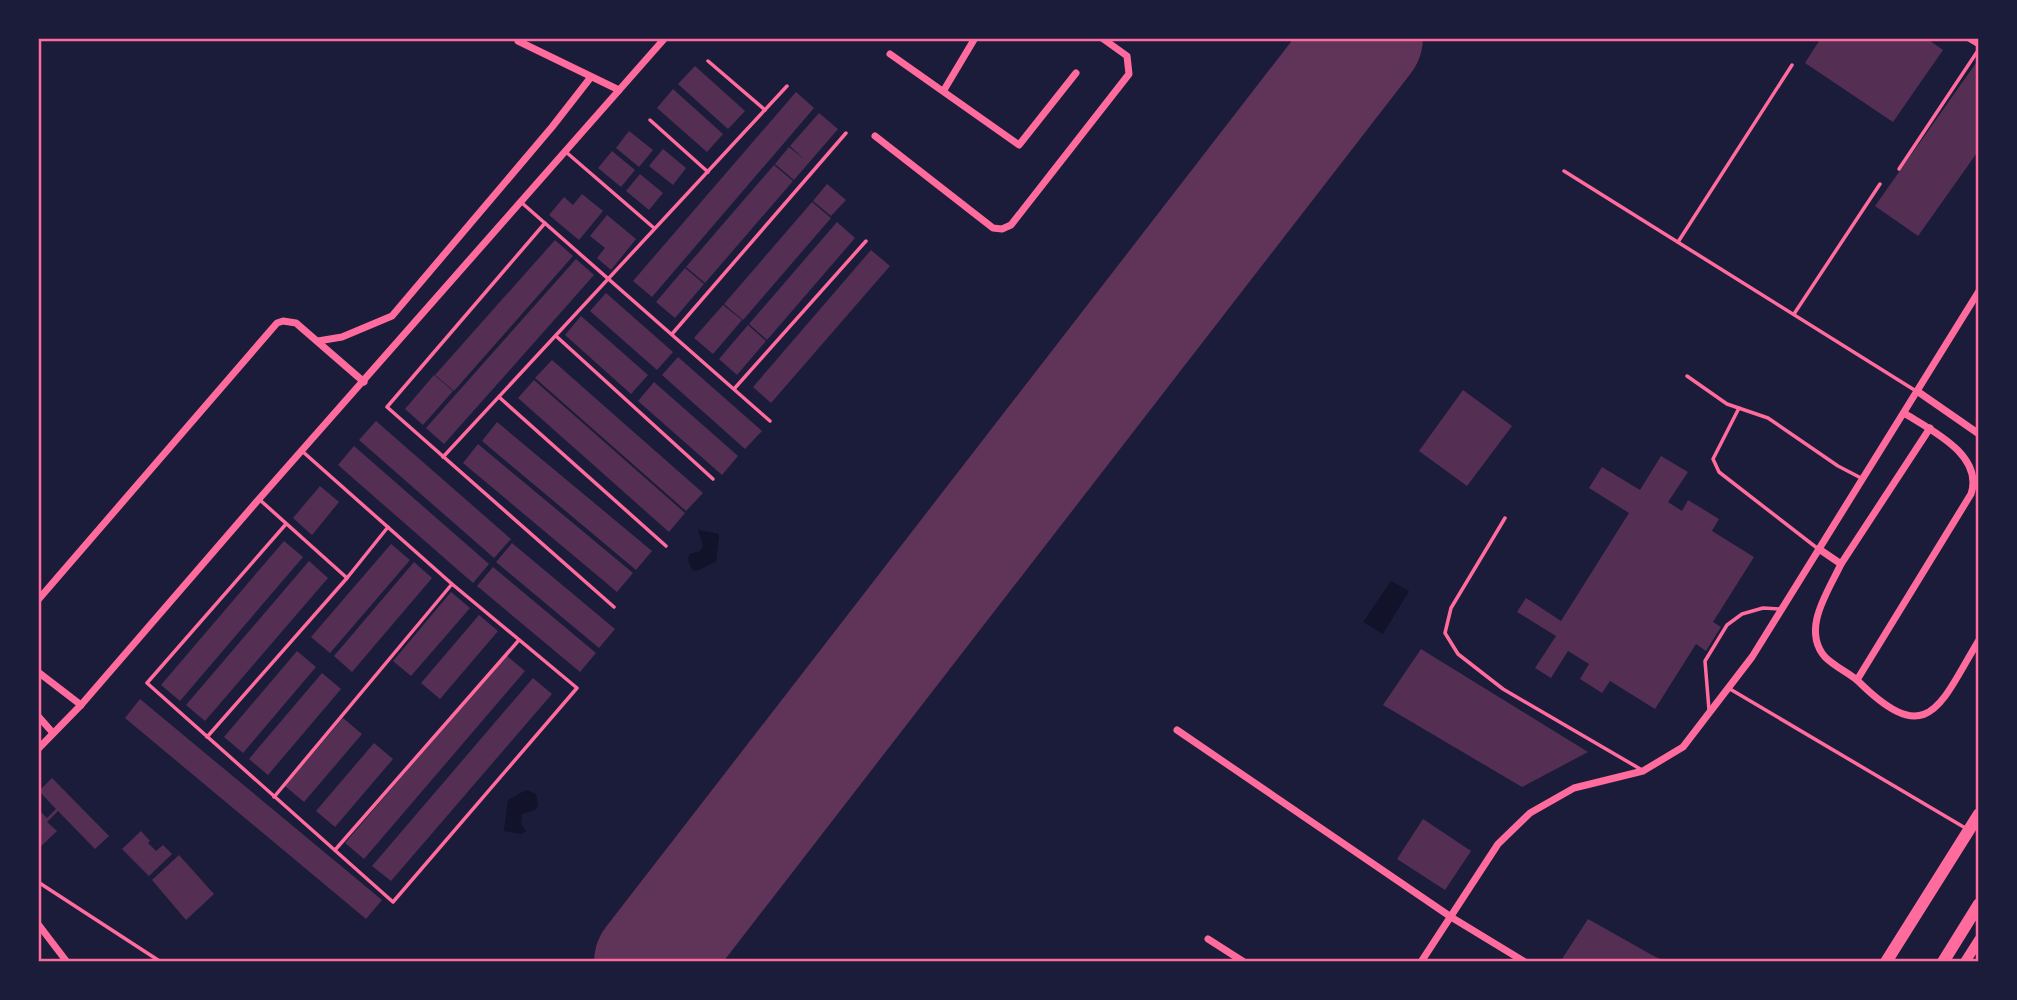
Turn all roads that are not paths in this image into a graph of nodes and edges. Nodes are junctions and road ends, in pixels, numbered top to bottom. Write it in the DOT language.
graph roads {
  1 [pos="665,38"];
  2 [pos="975,38"];
  3 [pos="1102,38"];
  4 [pos="1969,38"];
  5 [pos="518,41"];
  6 [pos="1979,47"];
  7 [pos="890,54"];
  8 [pos="709,61"];
  9 [pos="1792,65"];
  10 [pos="1076,73"];
  11 [pos="591,76"];
  12 [pos="787,86"];
  13 [pos="619,90"];
  14 [pos="944,90"];
  15 [pos="765,110"];
  16 [pos="650,120"];
  17 [pos="846,133"];
  18 [pos="875,136"];
  19 [pos="565,152"];
  20 [pos="1899,169"];
  21 [pos="1564,171"];
  22 [pos="708,172"];
  23 [pos="1880,184"];
  24 [pos="521,203"];
  25 [pos="545,223"];
  26 [pos="654,229"];
  27 [pos="866,241"];
  28 [pos="1678,242"];
  29 [pos="609,278"];
  30 [pos="1979,291"];
  31 [pos="1794,314"];
  32 [pos="672,334"];
  33 [pos="556,336"];
  34 [pos="318,341"];
  35 [pos="1687,376"];
  36 [pos="364,382"];
  37 [pos="734,389"];
  38 [pos="1917,391"];
  39 [pos="499,397"];
  40 [pos="1739,408"];
  41 [pos="1904,413"];
  42 [pos="770,421"];
  43 [pos="1930,428"];
  44 [pos="1979,434"];
  45 [pos="302,451"];
  46 [pos="443,457"];
  47 [pos="1863,479"];
  48 [pos="713,480"];
  49 [pos="259,499"];
  50 [pos="1505,519"];
  51 [pos="286,524"];
  52 [pos="389,526"];
  53 [pos="666,546"];
  54 [pos="1819,549"];
  55 [pos="1841,565"];
  56 [pos="348,578"];
  57 [pos="452,584"];
  58 [pos="38,600"];
  59 [pos="614,607"];
  60 [pos="1782,609"];
  61 [pos="519,640"];
  62 [pos="1979,640"];
  63 [pos="38,672"];
  64 [pos="1857,680"];
  65 [pos="1728,688"];
  66 [pos="82,705"];
  67 [pos="1710,712"];
  68 [pos="38,716"];
  69 [pos="1177,730"];
  70 [pos="53,733"];
  71 [pos="206,737"];
  72 [pos="38,749"];
  73 [pos="1643,771"];
  74 [pos="274,797"];
  75 [pos="1979,814"];
  76 [pos="1968,830"];
  77 [pos="334,850"];
  78 [pos="38,882"];
  79 [pos="1979,904"];
  80 [pos="1451,917"];
  81 [pos="38,924"];
  82 [pos="1208,939"];
  83 [pos="1979,940"];
  84 [pos="67,961"];
  85 [pos="161,961"];
  86 [pos="1244,961"];
  87 [pos="1420,961"];
  88 [pos="1525,961"];
  89 [pos="1886,961"];
  90 [pos="1942,961"];
  91 [pos="1965,961"];
  1 -- 13 [label="street"];
  2 -- 14 [label="street"];
  3 -- 18 [label="street"];
  4 -- 6 [label="street"];
  5 -- 11 [label="street"];
  6 -- 20 [label="lane"];
  7 -- 14 [label="street"];
  8 -- 15 [label="lane"];
  9 -- 28 [label="lane"];
  10 -- 14 [label="street"];
  11 -- 13 [label="street"];
  11 -- 34 [label="street"];
  12 -- 15 [label="lane"];
  13 -- 19 [label="street"];
  15 -- 22 [label="lane"];
  16 -- 22 [label="lane"];
  17 -- 32 [label="lane"];
  19 -- 24 [label="street"];
  19 -- 26 [label="lane"];
  21 -- 28 [label="lane"];
  22 -- 26 [label="lane"];
  23 -- 31 [label="lane"];
  24 -- 25 [label="lane"];
  24 -- 36 [label="street"];
  25 -- 29 [label="lane"];
  25 -- 46 [label="lane"];
  26 -- 29 [label="lane"];
  27 -- 37 [label="lane"];
  28 -- 31 [label="lane"];
  29 -- 32 [label="lane"];
  29 -- 33 [label="lane"];
  30 -- 38 [label="street"];
  31 -- 38 [label="lane"];
  32 -- 37 [label="lane"];
  33 -- 39 [label="lane"];
  33 -- 48 [label="lane"];
  34 -- 36 [label="street"];
  34 -- 58 [label="street"];
  35 -- 40 [label="lane"];
  36 -- 45 [label="street"];
  37 -- 42 [label="lane"];
  38 -- 41 [label="street"];
  38 -- 44 [label="street"];
  39 -- 46 [label="lane"];
  39 -- 53 [label="lane"];
  40 -- 47 [label="lane"];
  40 -- 54 [label="lane"];
  41 -- 43 [label="street"];
  41 -- 47 [label="street"];
  43 -- 55 [label="street"];
  43 -- 64 [label="street"];
  45 -- 49 [label="street"];
  45 -- 52 [label="lane"];
  46 -- 59 [label="lane"];
  47 -- 54 [label="street"];
  49 -- 51 [label="lane"];
  49 -- 66 [label="street"];
  50 -- 73 [label="lane"];
  51 -- 56 [label="lane"];
  51 -- 71 [label="lane"];
  52 -- 56 [label="lane"];
  52 -- 57 [label="lane"];
  54 -- 55 [label="street"];
  54 -- 60 [label="street"];
  55 -- 64 [label="street"];
  56 -- 71 [label="lane"];
  57 -- 61 [label="lane"];
  57 -- 74 [label="lane"];
  60 -- 65 [label="street"];
  60 -- 67 [label="lane"];
  61 -- 77 [label="lane"];
  61 -- 77 [label="lane"];
  62 -- 64 [label="street"];
  63 -- 66 [label="street"];
  65 -- 67 [label="street"];
  65 -- 76 [label="lane"];
  66 -- 70 [label="street"];
  67 -- 73 [label="street"];
  68 -- 70 [label="street"];
  69 -- 80 [label="street"];
  70 -- 72 [label="street"];
  71 -- 74 [label="lane"];
  73 -- 80 [label="street"];
  74 -- 77 [label="lane"];
  75 -- 76 [label="main road"];
  76 -- 89 [label="main road"];
  78 -- 85 [label="lane"];
  79 -- 90 [label="main road"];
  80 -- 87 [label="street"];
  80 -- 88 [label="street"];
  81 -- 84 [label="street"];
  82 -- 86 [label="street"];
  83 -- 91 [label="street"];
}
